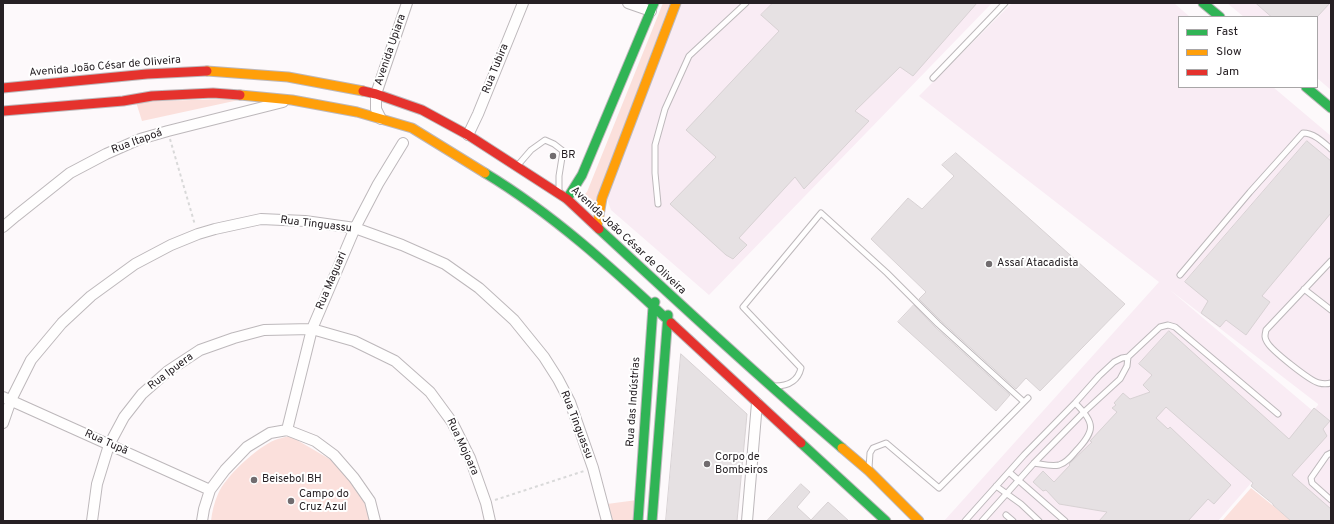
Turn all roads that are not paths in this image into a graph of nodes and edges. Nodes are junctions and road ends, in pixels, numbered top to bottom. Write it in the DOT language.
graph roads {
  1 [pos="407,3"];
  2 [pos="523,3"];
  3 [pos="628,3"];
  4 [pos="676,3"];
  5 [pos="746,3"];
  6 [pos="1005,3"];
  7 [pos="1203,3"];
  8 [pos="652,7"];
  9 [pos="1219,16"];
  10 [pos="933,78"];
  11 [pos="3,88"];
  12 [pos="1307,88"];
  13 [pos="376,94"];
  14 [pos="292,100"];
  15 [pos="1331,108"];
  16 [pos="3,111"];
  17 [pos="381,119"];
  18 [pos="468,135"];
  19 [pos="403,143"];
  20 [pos="1331,149"];
  21 [pos="516,166"];
  22 [pos="563,197"];
  23 [pos="658,204"];
  24 [pos="16,216"];
  25 [pos="3,217"];
  26 [pos="598,227"];
  27 [pos="3,228"];
  28 [pos="355,228"];
  29 [pos="1330,265"];
  30 [pos="1180,275"];
  31 [pos="661,286"];
  32 [pos="1304,289"];
  33 [pos="674,300"];
  34 [pos="653,307"];
  35 [pos="1331,310"];
  36 [pos="667,320"];
  37 [pos="312,329"];
  38 [pos="1128,357"];
  39 [pos="1331,383"];
  40 [pos="770,386"];
  41 [pos="7,398"];
  42 [pos="757,403"];
  43 [pos="1075,403"];
  44 [pos="1084,412"];
  45 [pos="1278,414"];
  46 [pos="3,423"];
  47 [pos="287,430"];
  48 [pos="109,444"];
  49 [pos="1331,453"];
  50 [pos="1034,463"];
  51 [pos="869,471"];
  52 [pos="1008,472"];
  53 [pos="1019,480"];
  54 [pos="996,486"];
  55 [pos="210,490"];
  56 [pos="1007,494"];
  57 [pos="1331,500"];
  58 [pos="1006,515"];
  59 [pos="92,521"];
  60 [pos="202,521"];
  61 [pos="375,521"];
  62 [pos="490,521"];
  63 [pos="607,521"];
  64 [pos="638,521"];
  65 [pos="652,521"];
  66 [pos="747,521"];
  67 [pos="886,521"];
  68 [pos="919,521"];
  69 [pos="965,521"];
  70 [pos="982,521"];
  71 [pos="1013,521"];
  72 [pos="1039,521"];
  73 [pos="1065,521"];
  1 -- 13 [label="street, Avenida Upiara"];
  2 -- 18 [label="street, Rua Tubira"];
  3 -- 8 [label="street"];
  4 -- 26 [label="main road"];
  5 -- 23 [label="lane"];
  6 -- 10 [label="lane"];
  7 -- 9 [label="main road"];
  8 -- 22 [label="main road"];
  11 -- 13 [label="main road, Avenida João César de Oliveira"];
  12 -- 15 [label="main road"];
  13 -- 17 [label="street, Avenida Upiara"];
  13 -- 18 [label="main road, Avenida João César de Oliveira"];
  14 -- 16 [label="main road"];
  14 -- 17 [label="main road"];
  14 -- 24 [label="street, Rua Itapoá"];
  17 -- 34 [label="main road"];
  18 -- 21 [label="main road, Avenida João César de Oliveira"];
  19 -- 28 [label="street, Rua Maguari"];
  20 -- 30 [label="lane"];
  21 -- 22 [label="main road, Avenida João César de Oliveira"];
  21 -- 22 [label="lane"];
  22 -- 26 [label="main road, Avenida João César de Oliveira"];
  24 -- 25 [label="street"];
  24 -- 27 [label="street, Rua Itapoá"];
  26 -- 31 [label="main road, Avenida João César de Oliveira"];
  28 -- 37 [label="street, Rua Maguari"];
  28 -- 41 [label="street, Rua Tinguassu"];
  28 -- 63 [label="street, Rua Tinguassu"];
  29 -- 32 [label="lane"];
  31 -- 33 [label="main road, Avenida João César de Oliveira"];
  31 -- 34 [label="main road, Rua das Indústrias"];
  32 -- 35 [label="lane"];
  32 -- 39 [label="lane"];
  33 -- 36 [label="main road"];
  33 -- 40 [label="main road, Avenida João César de Oliveira"];
  34 -- 36 [label="main road"];
  34 -- 64 [label="main road, Rua das Indústrias"];
  36 -- 42 [label="main road"];
  36 -- 65 [label="main road"];
  37 -- 47 [label="street, Rua Maguari"];
  37 -- 48 [label="street, Rua Ipuera"];
  37 -- 62 [label="street, Rua Mojoara"];
  38 -- 43 [label="lane"];
  38 -- 44 [label="lane"];
  38 -- 45 [label="lane"];
  40 -- 51 [label="main road, Avenida João César de Oliveira"];
  40 -- 51 [label="lane"];
  41 -- 46 [label="street, Rua Tinguassu"];
  41 -- 48 [label="street, Rua Tupã"];
  42 -- 66 [label="street"];
  42 -- 67 [label="main road"];
  43 -- 44 [label="lane"];
  43 -- 52 [label="lane"];
  44 -- 50 [label="lane"];
  44 -- 50 [label="lane"];
  47 -- 55 [label="street"];
  47 -- 61 [label="street"];
  48 -- 55 [label="street, Rua Tupã"];
  48 -- 59 [label="street, Rua Ipuera"];
  49 -- 57 [label="lane"];
  50 -- 53 [label="lane"];
  51 -- 68 [label="main road, Avenida João César de Oliveira"];
  52 -- 53 [label="lane"];
  52 -- 54 [label="lane"];
  53 -- 56 [label="lane"];
  53 -- 73 [label="lane"];
  54 -- 56 [label="lane"];
  54 -- 69 [label="lane"];
  55 -- 60 [label="street"];
  56 -- 70 [label="lane"];
  56 -- 72 [label="lane"];
  58 -- 71 [label="lane"];
}
